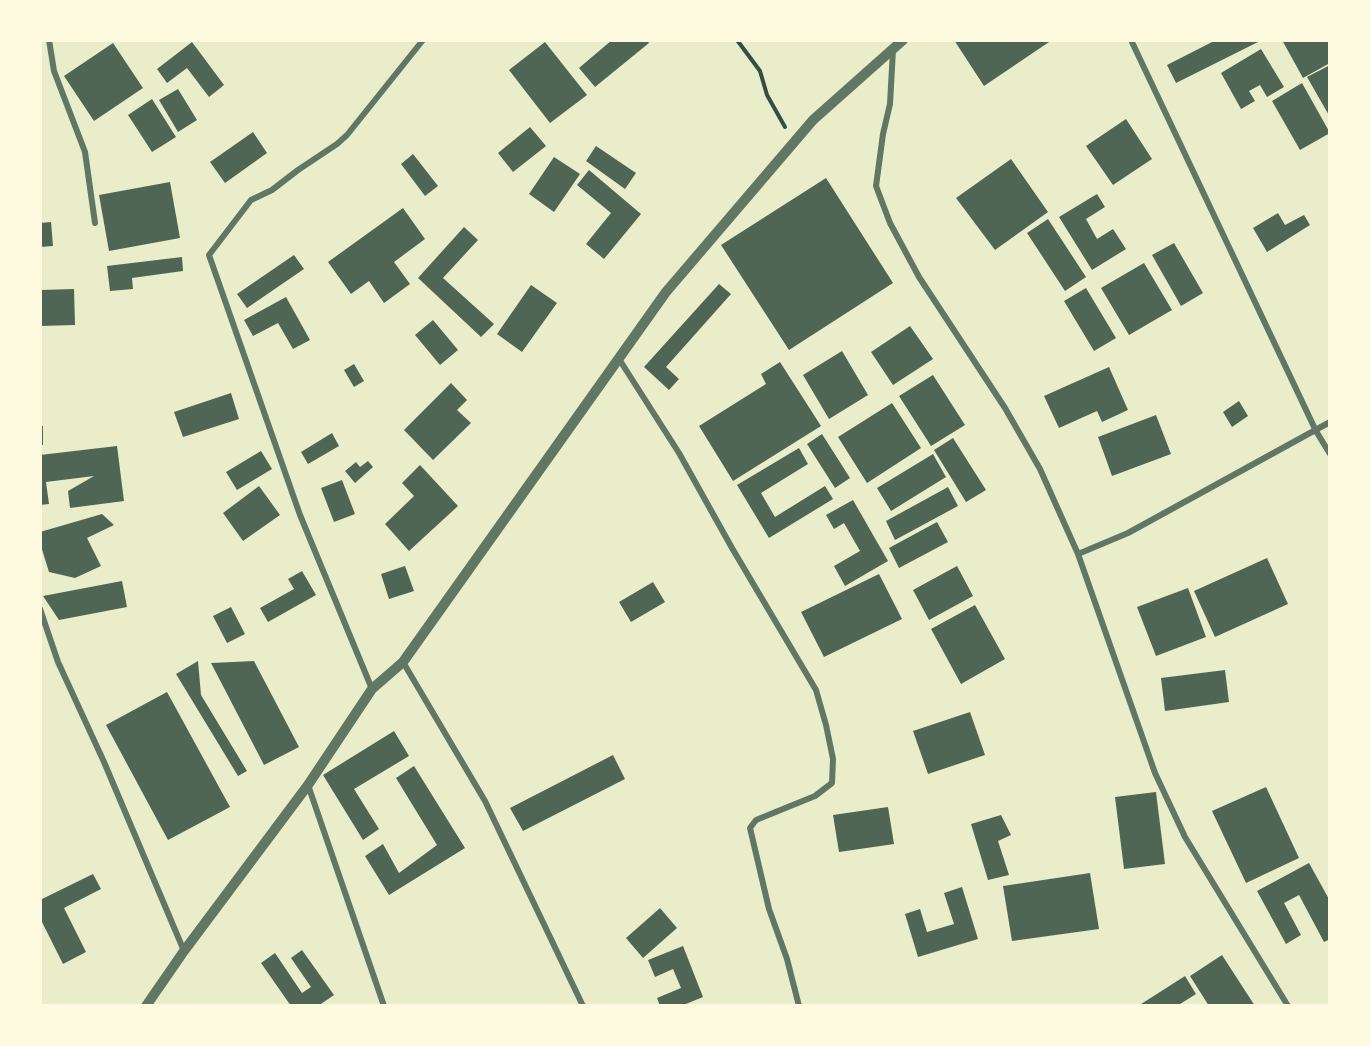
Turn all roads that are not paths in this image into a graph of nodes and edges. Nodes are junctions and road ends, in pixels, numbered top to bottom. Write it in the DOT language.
graph roads {
  1 [pos="49,40"];
  2 [pos="423,40"];
  3 [pos="903,40"];
  4 [pos="1131,40"];
  5 [pos="893,50"];
  6 [pos="95,223"];
  7 [pos="618,359"];
  8 [pos="1329,422"];
  9 [pos="1316,431"];
  10 [pos="1329,454"];
  11 [pos="1078,554"];
  12 [pos="40,609"];
  13 [pos="403,662"];
  14 [pos="372,689"];
  15 [pos="308,785"];
  16 [pos="184,951"];
  17 [pos="146,1005"];
  18 [pos="384,1005"];
  19 [pos="583,1005"];
  20 [pos="799,1005"];
  21 [pos="1288,1005"];
  1 -- 6 [label="street"];
  2 -- 14 [label="street"];
  3 -- 5 [label="street"];
  4 -- 9 [label="street"];
  5 -- 7 [label="street"];
  5 -- 11 [label="street"];
  7 -- 13 [label="street"];
  7 -- 20 [label="street"];
  8 -- 9 [label="street"];
  9 -- 10 [label="street"];
  9 -- 11 [label="street"];
  11 -- 21 [label="street"];
  12 -- 16 [label="street"];
  13 -- 14 [label="street"];
  13 -- 19 [label="street"];
  14 -- 15 [label="street"];
  15 -- 16 [label="street"];
  15 -- 18 [label="street"];
  16 -- 17 [label="street"];
}
